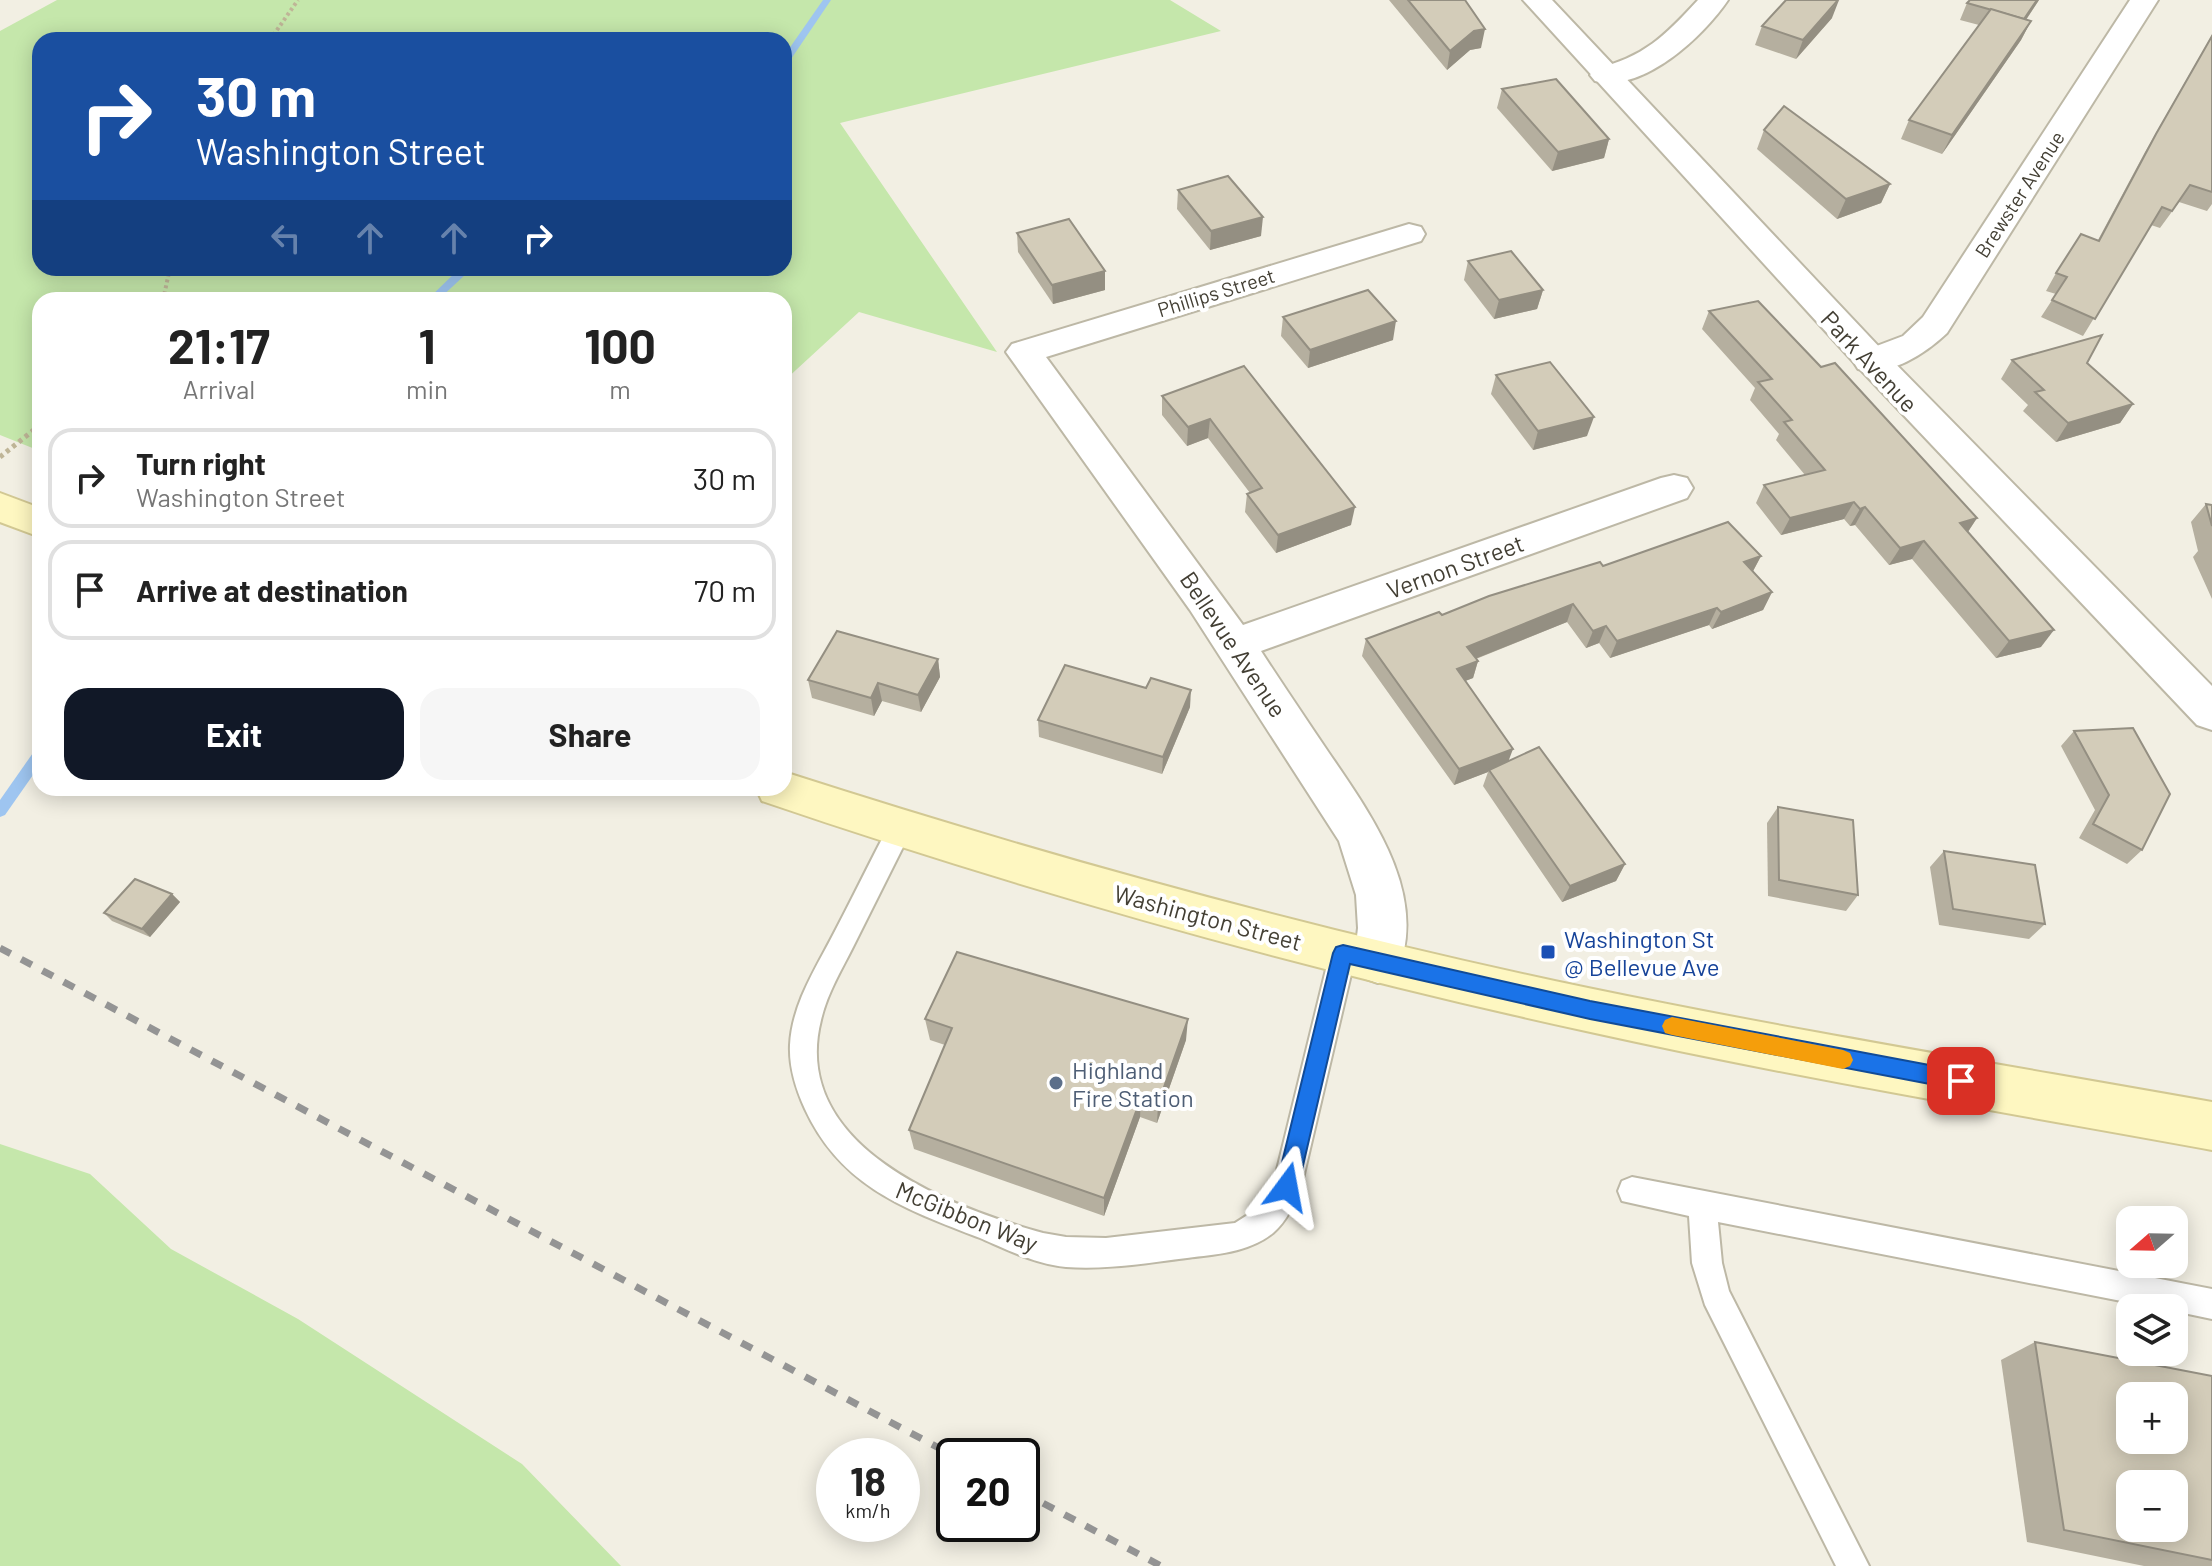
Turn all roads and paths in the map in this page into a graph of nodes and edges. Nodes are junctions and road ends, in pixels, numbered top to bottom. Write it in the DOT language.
graph roads {
  1 [pos="298,0"];
  2 [pos="1537,0"];
  3 [pos="1714,0"];
  4 [pos="2144,0"];
  5 [pos="276,32"];
  6 [pos="1605,75"];
  7 [pos="1409,234"];
  8 [pos="1024,352"];
  9 [pos="1871,361"];
  10 [pos="32,431"];
  11 [pos="0,457"];
  12 [pos="1674,488"];
  13 [pos="0,507"];
  14 [pos="32,520"];
  15 [pos="1235,644"];
  16 [pos="2212,713"];
  17 [pos="792,792"];
  18 [pos="901,827"];
  19 [pos="1360,958"];
  20 [pos="2212,1126"];
  21 [pos="1632,1191"];
  22 [pos="1702,1204"];
  23 [pos="2212,1304"];
  24 [pos="1853,1566"];
  1 -- 5 [label="path"];
  2 -- 6 [label="street, Park Avenue"];
  3 -- 6 [label="street"];
  4 -- 9 [label="street, Brewster Avenue"];
  6 -- 9 [label="street, Park Avenue"];
  7 -- 8 [label="street, Phillips Street"];
  8 -- 15 [label="street, Bellevue Avenue"];
  9 -- 16 [label="street, Park Avenue"];
  10 -- 11 [label="path"];
  12 -- 15 [label="street, Vernon Street"];
  13 -- 14 [label="main road"];
  15 -- 19 [label="street, Bellevue Avenue"];
  17 -- 18 [label="main road, Washington Street"];
  18 -- 19 [label="main road, Washington Street"];
  18 -- 19 [label="lane, McGibbon Way"];
  19 -- 20 [label="main road, Washington Street"];
  21 -- 22 [label="lane"];
  22 -- 23 [label="lane"];
  22 -- 24 [label="lane"];
}
